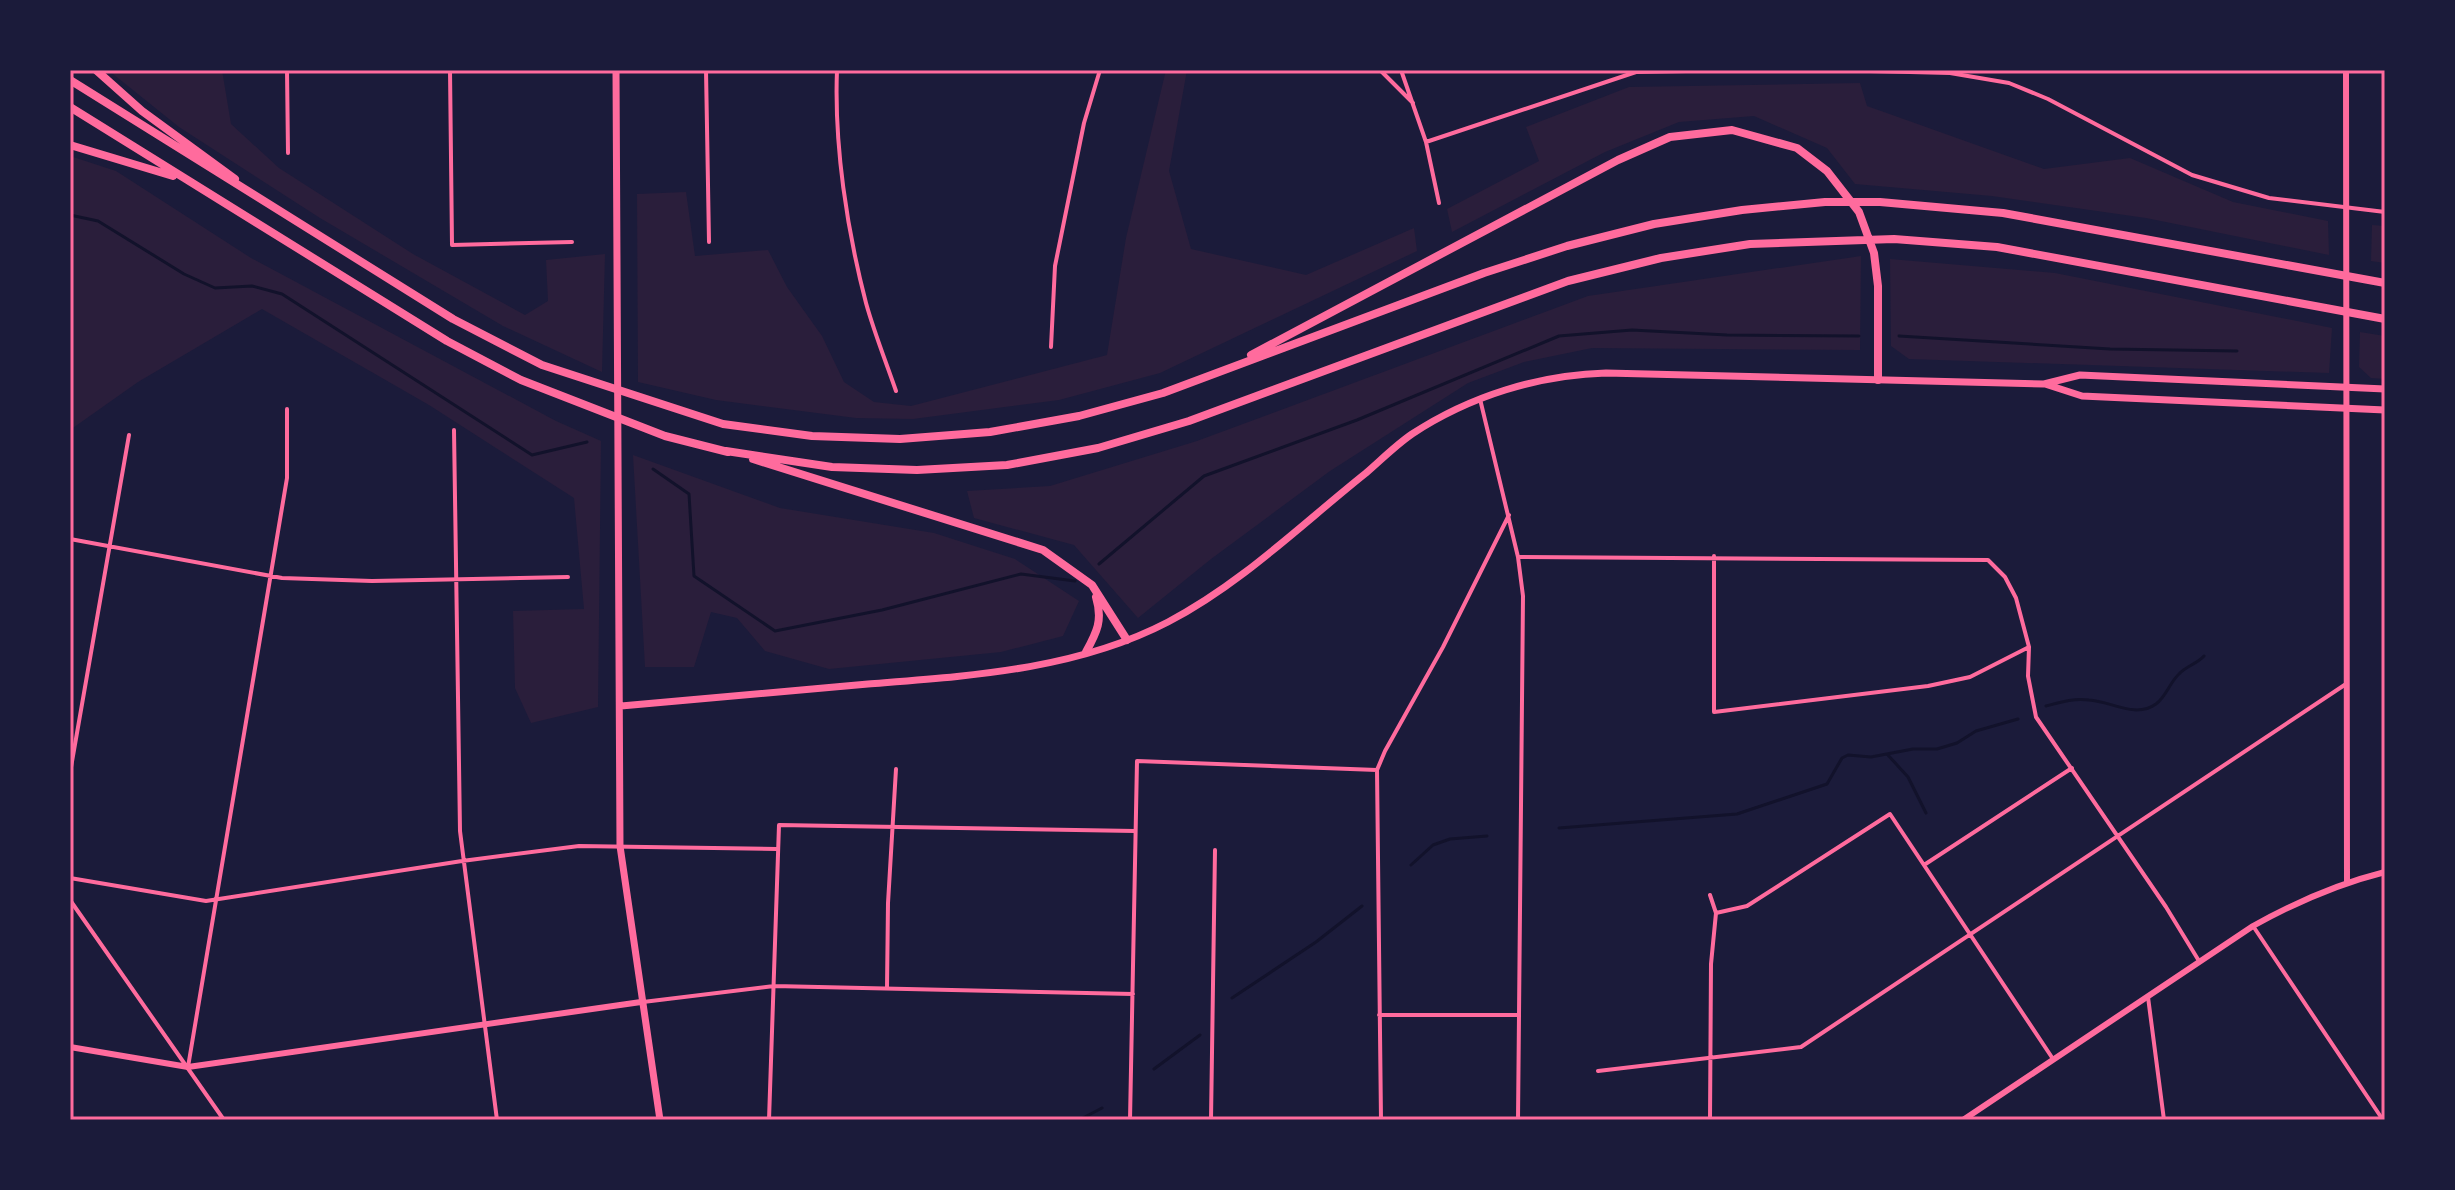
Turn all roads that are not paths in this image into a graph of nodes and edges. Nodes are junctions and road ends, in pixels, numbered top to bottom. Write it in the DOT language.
graph roads {
  1 [pos="96,70"];
  2 [pos="287,70"];
  3 [pos="450,70"];
  4 [pos="616,70"];
  5 [pos="706,70"];
  6 [pos="837,70"];
  7 [pos="1100,70"];
  8 [pos="1380,70"];
  9 [pos="1401,70"];
  10 [pos="1736,70"];
  11 [pos="1829,70"];
  12 [pos="2346,70"];
  13 [pos="1636,71"];
  14 [pos="1897,71"];
  15 [pos="70,80"];
  16 [pos="1414,104"];
  17 [pos="70,107"];
  18 [pos="1426,142"];
  19 [pos="70,145"];
  20 [pos="288,153"];
  21 [pos="185,179"];
  22 [pos="260,200"];
  23 [pos="1439,203"];
  24 [pos="2347,208"];
  25 [pos="2385,212"];
  26 [pos="572,242"];
  27 [pos="709,242"];
  28 [pos="2381,282"];
  29 [pos="2381,318"];
  30 [pos="1051,347"];
  31 [pos="1220,371"];
  32 [pos="1878,380"];
  33 [pos="2044,384"];
  34 [pos="2346,385"];
  35 [pos="2385,389"];
  36 [pos="896,391"];
  37 [pos="1480,399"];
  38 [pos="2345,407"];
  39 [pos="287,409"];
  40 [pos="2385,410"];
  41 [pos="454,430"];
  42 [pos="129,435"];
  43 [pos="726,451"];
  44 [pos="1509,515"];
  45 [pos="70,539"];
  46 [pos="111,547"];
  47 [pos="1714,556"];
  48 [pos="1518,557"];
  49 [pos="272,575"];
  50 [pos="568,577"];
  51 [pos="455,579"];
  52 [pos="1092,585"];
  53 [pos="1127,640"];
  54 [pos="2029,647"];
  55 [pos="1086,652"];
  56 [pos="2346,684"];
  57 [pos="621,706"];
  58 [pos="2072,768"];
  59 [pos="896,769"];
  60 [pos="1377,770"];
  61 [pos="70,773"];
  62 [pos="894,826"];
  63 [pos="1135,831"];
  64 [pos="2118,837"];
  65 [pos="620,846"];
  66 [pos="777,849"];
  67 [pos="1215,850"];
  68 [pos="462,861"];
  69 [pos="1924,865"];
  70 [pos="2385,872"];
  71 [pos="70,878"];
  72 [pos="2347,882"];
  73 [pos="1710,895"];
  74 [pos="217,898"];
  75 [pos="70,900"];
  76 [pos="1716,913"];
  77 [pos="2253,926"];
  78 [pos="1969,935"];
  79 [pos="2200,963"];
  80 [pos="774,986"];
  81 [pos="887,988"];
  82 [pos="1133,994"];
  83 [pos="2148,997"];
  84 [pos="641,1002"];
  85 [pos="1379,1015"];
  86 [pos="1519,1015"];
  87 [pos="484,1023"];
  88 [pos="70,1047"];
  89 [pos="1710,1059"];
  90 [pos="2053,1059"];
  91 [pos="188,1067"];
  92 [pos="1598,1071"];
  93 [pos="224,1120"];
  94 [pos="497,1120"];
  95 [pos="660,1120"];
  96 [pos="769,1120"];
  97 [pos="1130,1120"];
  98 [pos="1211,1120"];
  99 [pos="1381,1120"];
  100 [pos="1518,1120"];
  101 [pos="1710,1120"];
  102 [pos="1963,1120"];
  103 [pos="2164,1120"];
  104 [pos="2383,1120"];
  1 -- 22 [label="highway"];
  2 -- 20 [label="street"];
  3 -- 26 [label="street"];
  4 -- 57 [label="main road"];
  5 -- 27 [label="street"];
  6 -- 36 [label="street"];
  7 -- 30 [label="street"];
  8 -- 16 [label="street"];
  9 -- 16 [label="street"];
  10 -- 13 [label="street"];
  11 -- 14 [label="street"];
  12 -- 24 [label="street"];
  13 -- 18 [label="street"];
  14 -- 24 [label="street"];
  15 -- 22 [label="highway"];
  16 -- 18 [label="street"];
  17 -- 21 [label="highway"];
  18 -- 23 [label="street"];
  19 -- 21 [label="highway"];
  21 -- 43 [label="highway"];
  22 -- 31 [label="highway"];
  24 -- 25 [label="street"];
  24 -- 34 [label="street"];
  28 -- 31 [label="highway"];
  29 -- 43 [label="highway"];
  31 -- 32 [label="highway"];
  32 -- 33 [label="main road"];
  32 -- 37 [label="main road"];
  33 -- 34 [label="main road"];
  33 -- 38 [label="main road"];
  34 -- 35 [label="main road"];
  34 -- 38 [label="street"];
  37 -- 44 [label="street"];
  37 -- 53 [label="main road"];
  38 -- 40 [label="main road"];
  38 -- 56 [label="street"];
  39 -- 49 [label="street"];
  41 -- 51 [label="street"];
  42 -- 46 [label="street"];
  43 -- 52 [label="highway"];
  44 -- 48 [label="street"];
  44 -- 60 [label="street"];
  45 -- 46 [label="street"];
  46 -- 49 [label="street"];
  46 -- 61 [label="street"];
  47 -- 48 [label="street"];
  47 -- 54 [label="street"];
  47 -- 54 [label="street"];
  48 -- 86 [label="street"];
  49 -- 51 [label="street"];
  49 -- 74 [label="street"];
  50 -- 51 [label="street"];
  51 -- 68 [label="street"];
  52 -- 53 [label="highway"];
  52 -- 55 [label="highway"];
  53 -- 55 [label="main road"];
  54 -- 58 [label="street"];
  55 -- 57 [label="main road"];
  56 -- 64 [label="street"];
  56 -- 72 [label="street"];
  57 -- 65 [label="main road"];
  58 -- 64 [label="street"];
  58 -- 69 [label="street"];
  59 -- 62 [label="street"];
  60 -- 63 [label="street"];
  60 -- 85 [label="street"];
  62 -- 63 [label="street"];
  62 -- 66 [label="street"];
  62 -- 81 [label="street"];
  63 -- 82 [label="street"];
  64 -- 78 [label="street"];
  64 -- 79 [label="street"];
  65 -- 66 [label="street"];
  65 -- 68 [label="street"];
  65 -- 84 [label="main road"];
  66 -- 80 [label="street"];
  67 -- 98 [label="street"];
  68 -- 74 [label="street"];
  68 -- 87 [label="street"];
  69 -- 76 [label="street"];
  69 -- 78 [label="street"];
  70 -- 72 [label="street"];
  71 -- 74 [label="street"];
  72 -- 77 [label="street"];
  73 -- 76 [label="street"];
  74 -- 91 [label="street"];
  75 -- 91 [label="street"];
  76 -- 89 [label="street"];
  77 -- 79 [label="street"];
  77 -- 104 [label="street"];
  78 -- 89 [label="street"];
  78 -- 90 [label="street"];
  79 -- 83 [label="street"];
  80 -- 81 [label="street"];
  80 -- 84 [label="street"];
  80 -- 96 [label="street"];
  81 -- 82 [label="street"];
  82 -- 97 [label="street"];
  83 -- 90 [label="street"];
  83 -- 103 [label="street"];
  84 -- 87 [label="street"];
  84 -- 95 [label="main road"];
  85 -- 86 [label="street"];
  85 -- 99 [label="street"];
  86 -- 100 [label="street"];
  87 -- 91 [label="street"];
  87 -- 94 [label="street"];
  88 -- 91 [label="street"];
  89 -- 92 [label="street"];
  89 -- 101 [label="street"];
  90 -- 102 [label="street"];
  91 -- 93 [label="street"];
}
